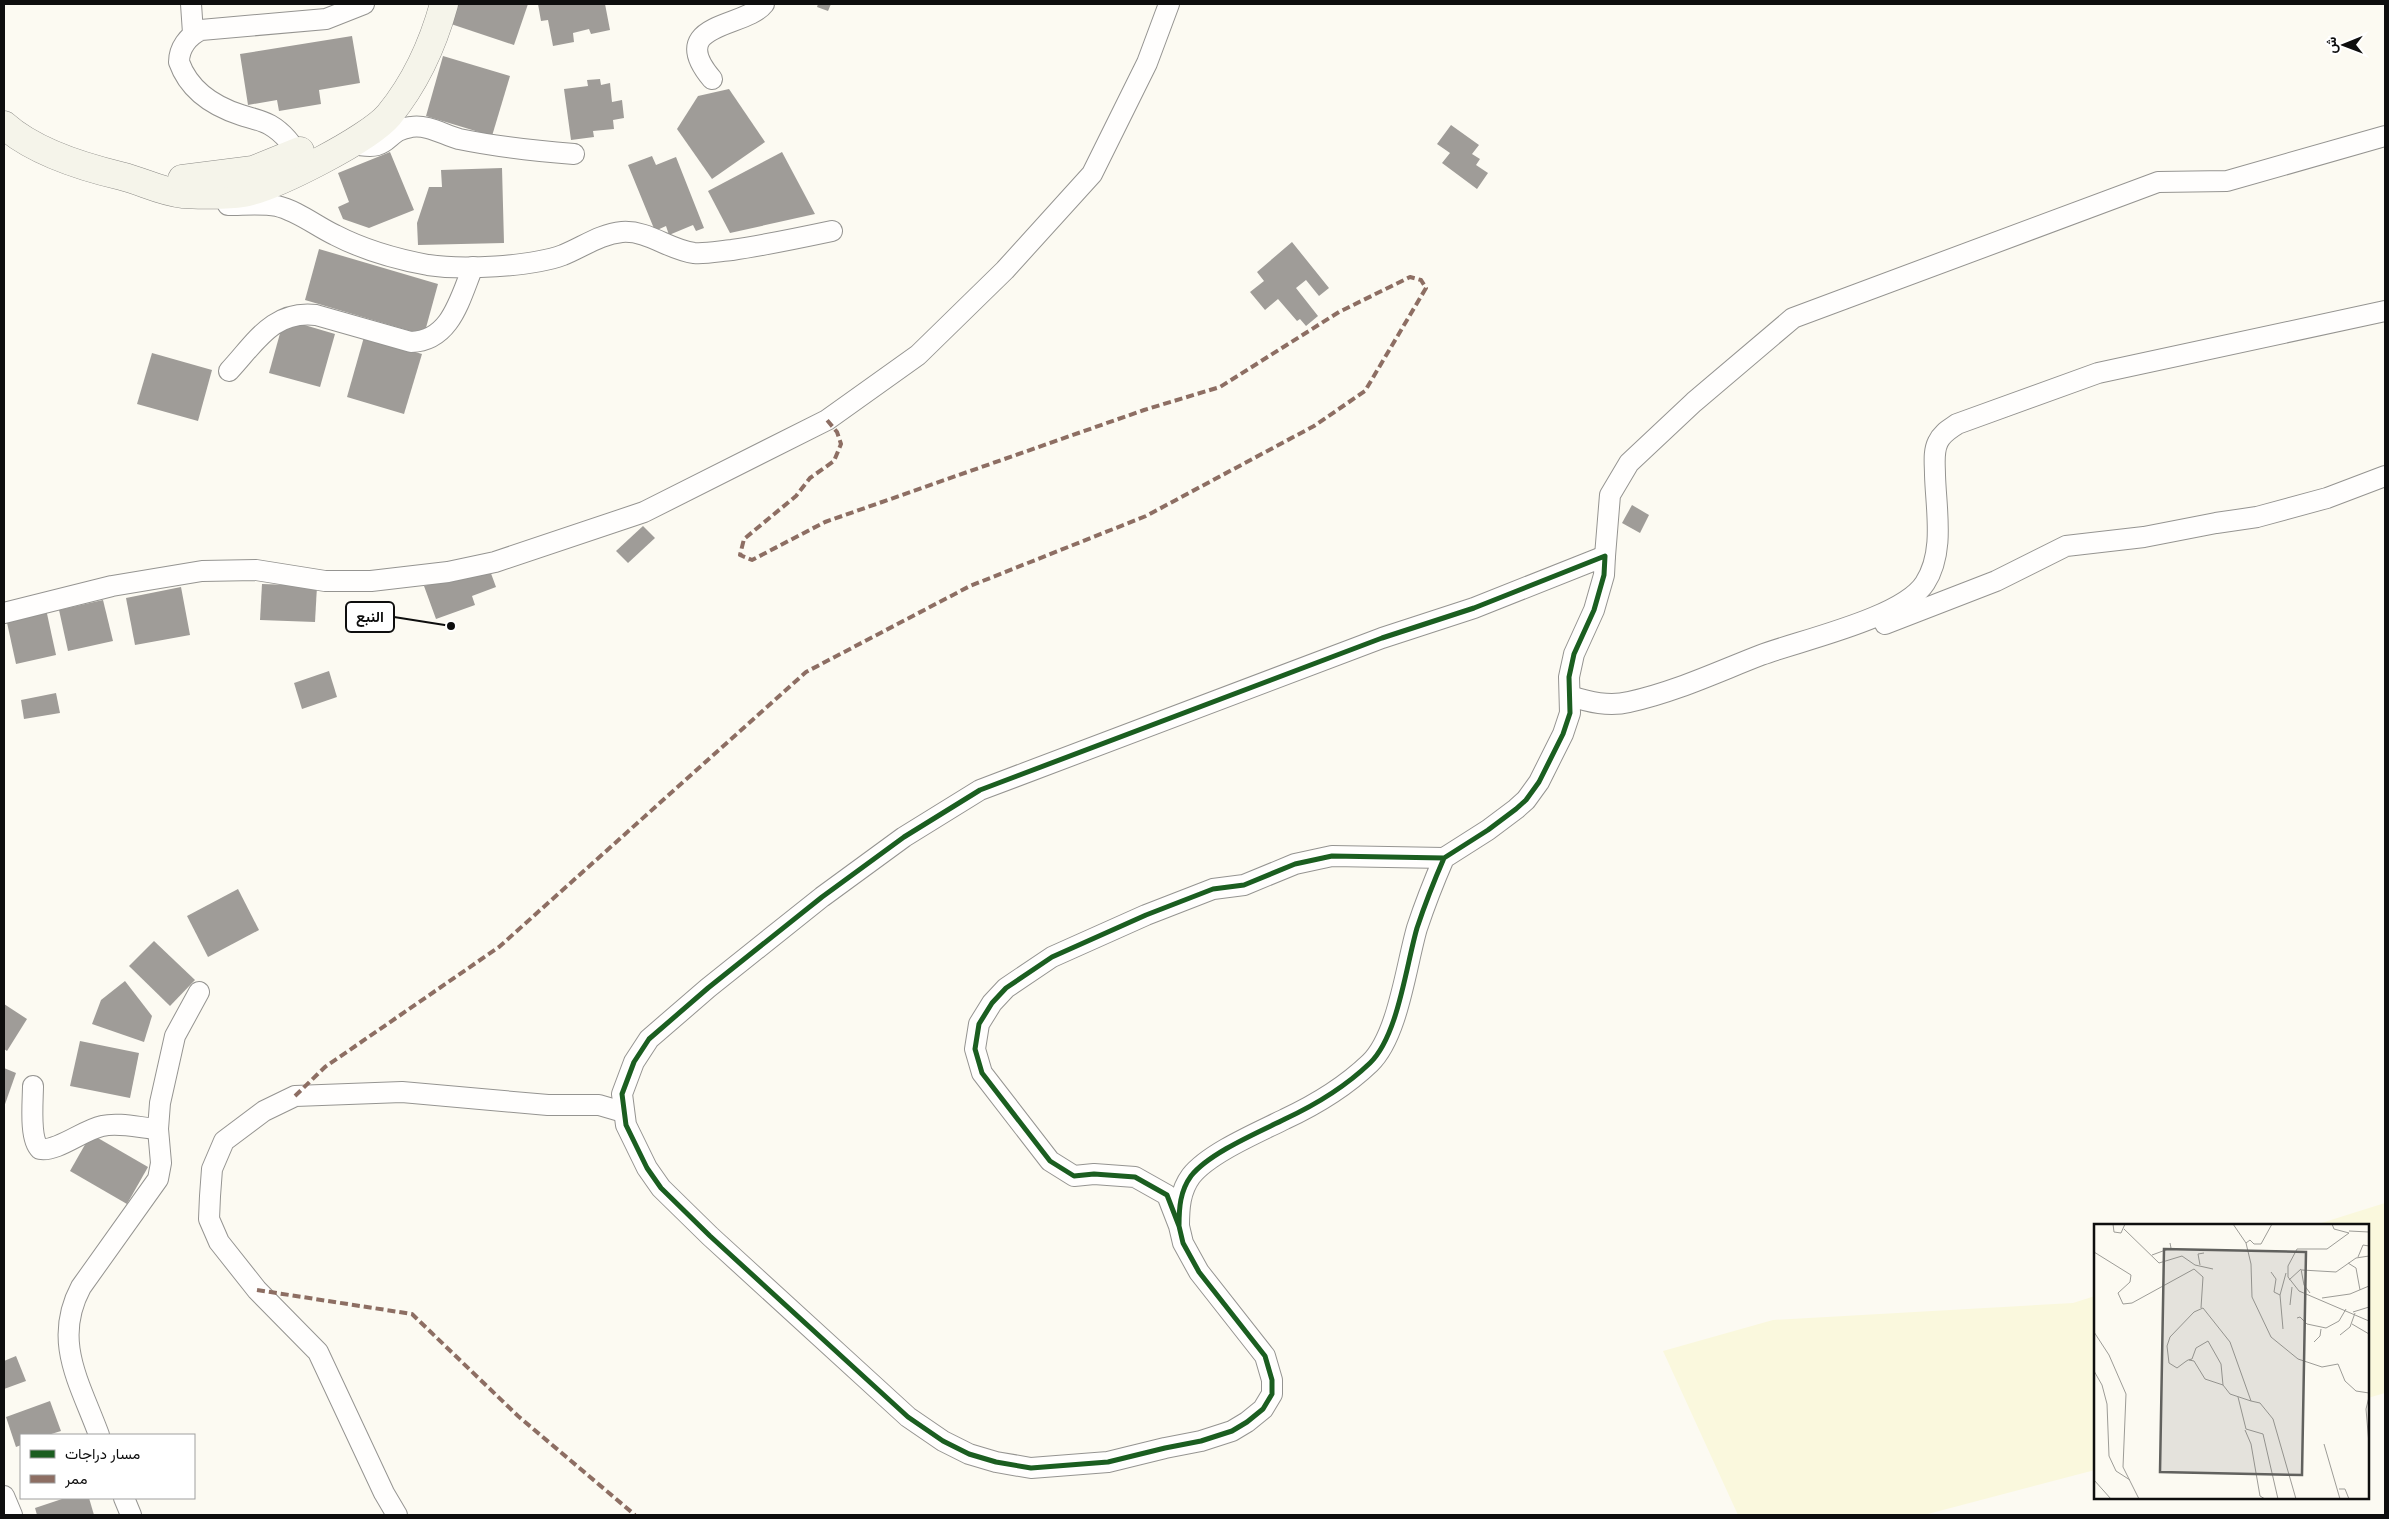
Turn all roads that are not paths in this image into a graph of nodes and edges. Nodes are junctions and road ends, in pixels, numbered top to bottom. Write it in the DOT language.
graph roads {
  1 [pos="191,4"];
  2 [pos="364,4"];
  3 [pos="426,4"];
  4 [pos="444,4"];
  5 [pos="764,4"];
  6 [pos="1169,4"];
  7 [pos="193,34"];
  8 [pos="712,79"];
  9 [pos="4,125"];
  10 [pos="2385,136"];
  11 [pos="351,143"];
  12 [pos="574,154"];
  13 [pos="301,161"];
  14 [pos="144,182"];
  15 [pos="181,194"];
  16 [pos="832,231"];
  17 [pos="473,267"];
  18 [pos="2385,311"];
  19 [pos="229,371"];
  20 [pos="2385,476"];
  21 [pos="1606,556"];
  22 [pos="4,613"];
  23 [pos="1761,656"];
  24 [pos="1570,696"];
  25 [pos="1444,858"];
  26 [pos="199,992"];
  27 [pos="34,1086"];
  28 [pos="623,1112"];
  29 [pos="158,1129"];
  30 [pos="1179,1226"];
  31 [pos="99,1434"];
  32 [pos="4,1496"];
  33 [pos="124,1499"];
  34 [pos="12,1515"];
  35 [pos="131,1515"];
  36 [pos="396,1515"];
  1 -- 7 [label="street"];
  2 -- 7 [label="street"];
  3 -- 13 [label="street"];
  4 -- 11 [label="street"];
  5 -- 8 [label="street"];
  6 -- 22 [label="street"];
  7 -- 13 [label="street"];
  9 -- 14 [label="street"];
  10 -- 21 [label="street"];
  11 -- 12 [label="street"];
  11 -- 13 [label="street"];
  13 -- 14 [label="street"];
  13 -- 15 [label="street"];
  14 -- 15 [label="street"];
  15 -- 17 [label="street"];
  16 -- 17 [label="street"];
  17 -- 19 [label="street"];
  18 -- 23 [label="street"];
  20 -- 23 [label="street"];
  21 -- 24 [label="street"];
  21 -- 28 [label="street"];
  23 -- 24 [label="street"];
  24 -- 25 [label="street"];
  25 -- 30 [label="street"];
  25 -- 30 [label="street"];
  26 -- 29 [label="street"];
  27 -- 29 [label="street"];
  28 -- 30 [label="street"];
  28 -- 36 [label="street"];
  29 -- 31 [label="street"];
  32 -- 34 [label="street"];
  33 -- 35 [label="street"];
}
